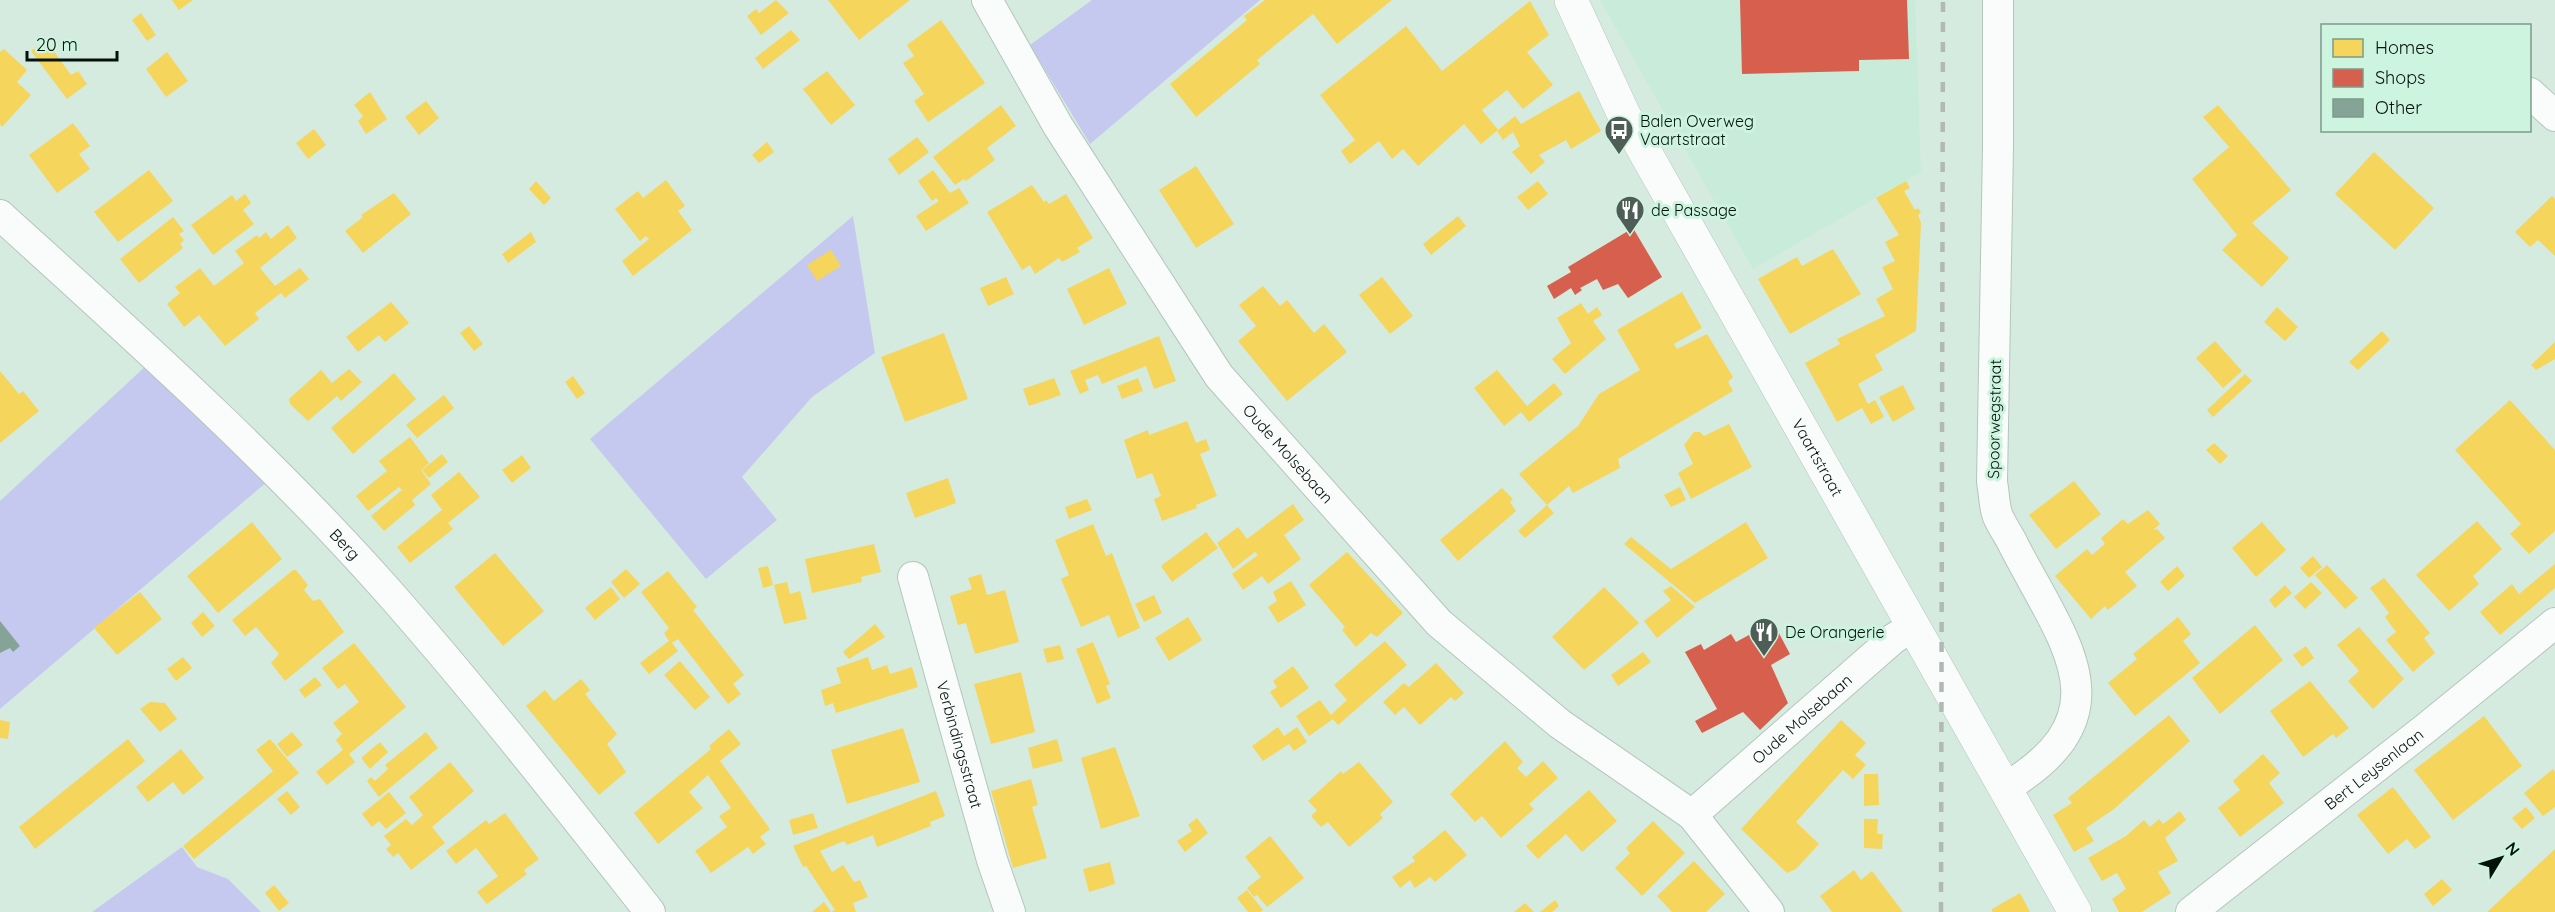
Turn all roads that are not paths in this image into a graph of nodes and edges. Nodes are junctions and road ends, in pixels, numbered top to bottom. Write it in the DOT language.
graph roads {
  1 [pos="987,0"];
  2 [pos="1571,0"];
  3 [pos="1998,0"];
  4 [pos="2531,95"];
  5 [pos="2555,116"];
  6 [pos="0,215"];
  7 [pos="913,578"];
  8 [pos="2555,623"];
  9 [pos="1913,626"];
  10 [pos="2005,788"];
  11 [pos="1692,815"];
  12 [pos="650,912"];
  13 [pos="1010,912"];
  14 [pos="1769,912"];
  15 [pos="2075,912"];
  16 [pos="2191,912"];
  1 -- 11 [label="street, Oude Molsebaan"];
  2 -- 9 [label="main road, Vaartstraat"];
  3 -- 10 [label="street, Spoorwegstraat"];
  4 -- 5 [label="street"];
  6 -- 12 [label="street, Berg"];
  7 -- 13 [label="street, Verbindingsstraat"];
  8 -- 16 [label="street, Bert Leysenlaan"];
  9 -- 10 [label="main road, Vaartstraat"];
  9 -- 11 [label="street, Oude Molsebaan"];
  10 -- 15 [label="main road, Vaartstraat"];
  11 -- 14 [label="street, Oude Molsebaan"];
}
